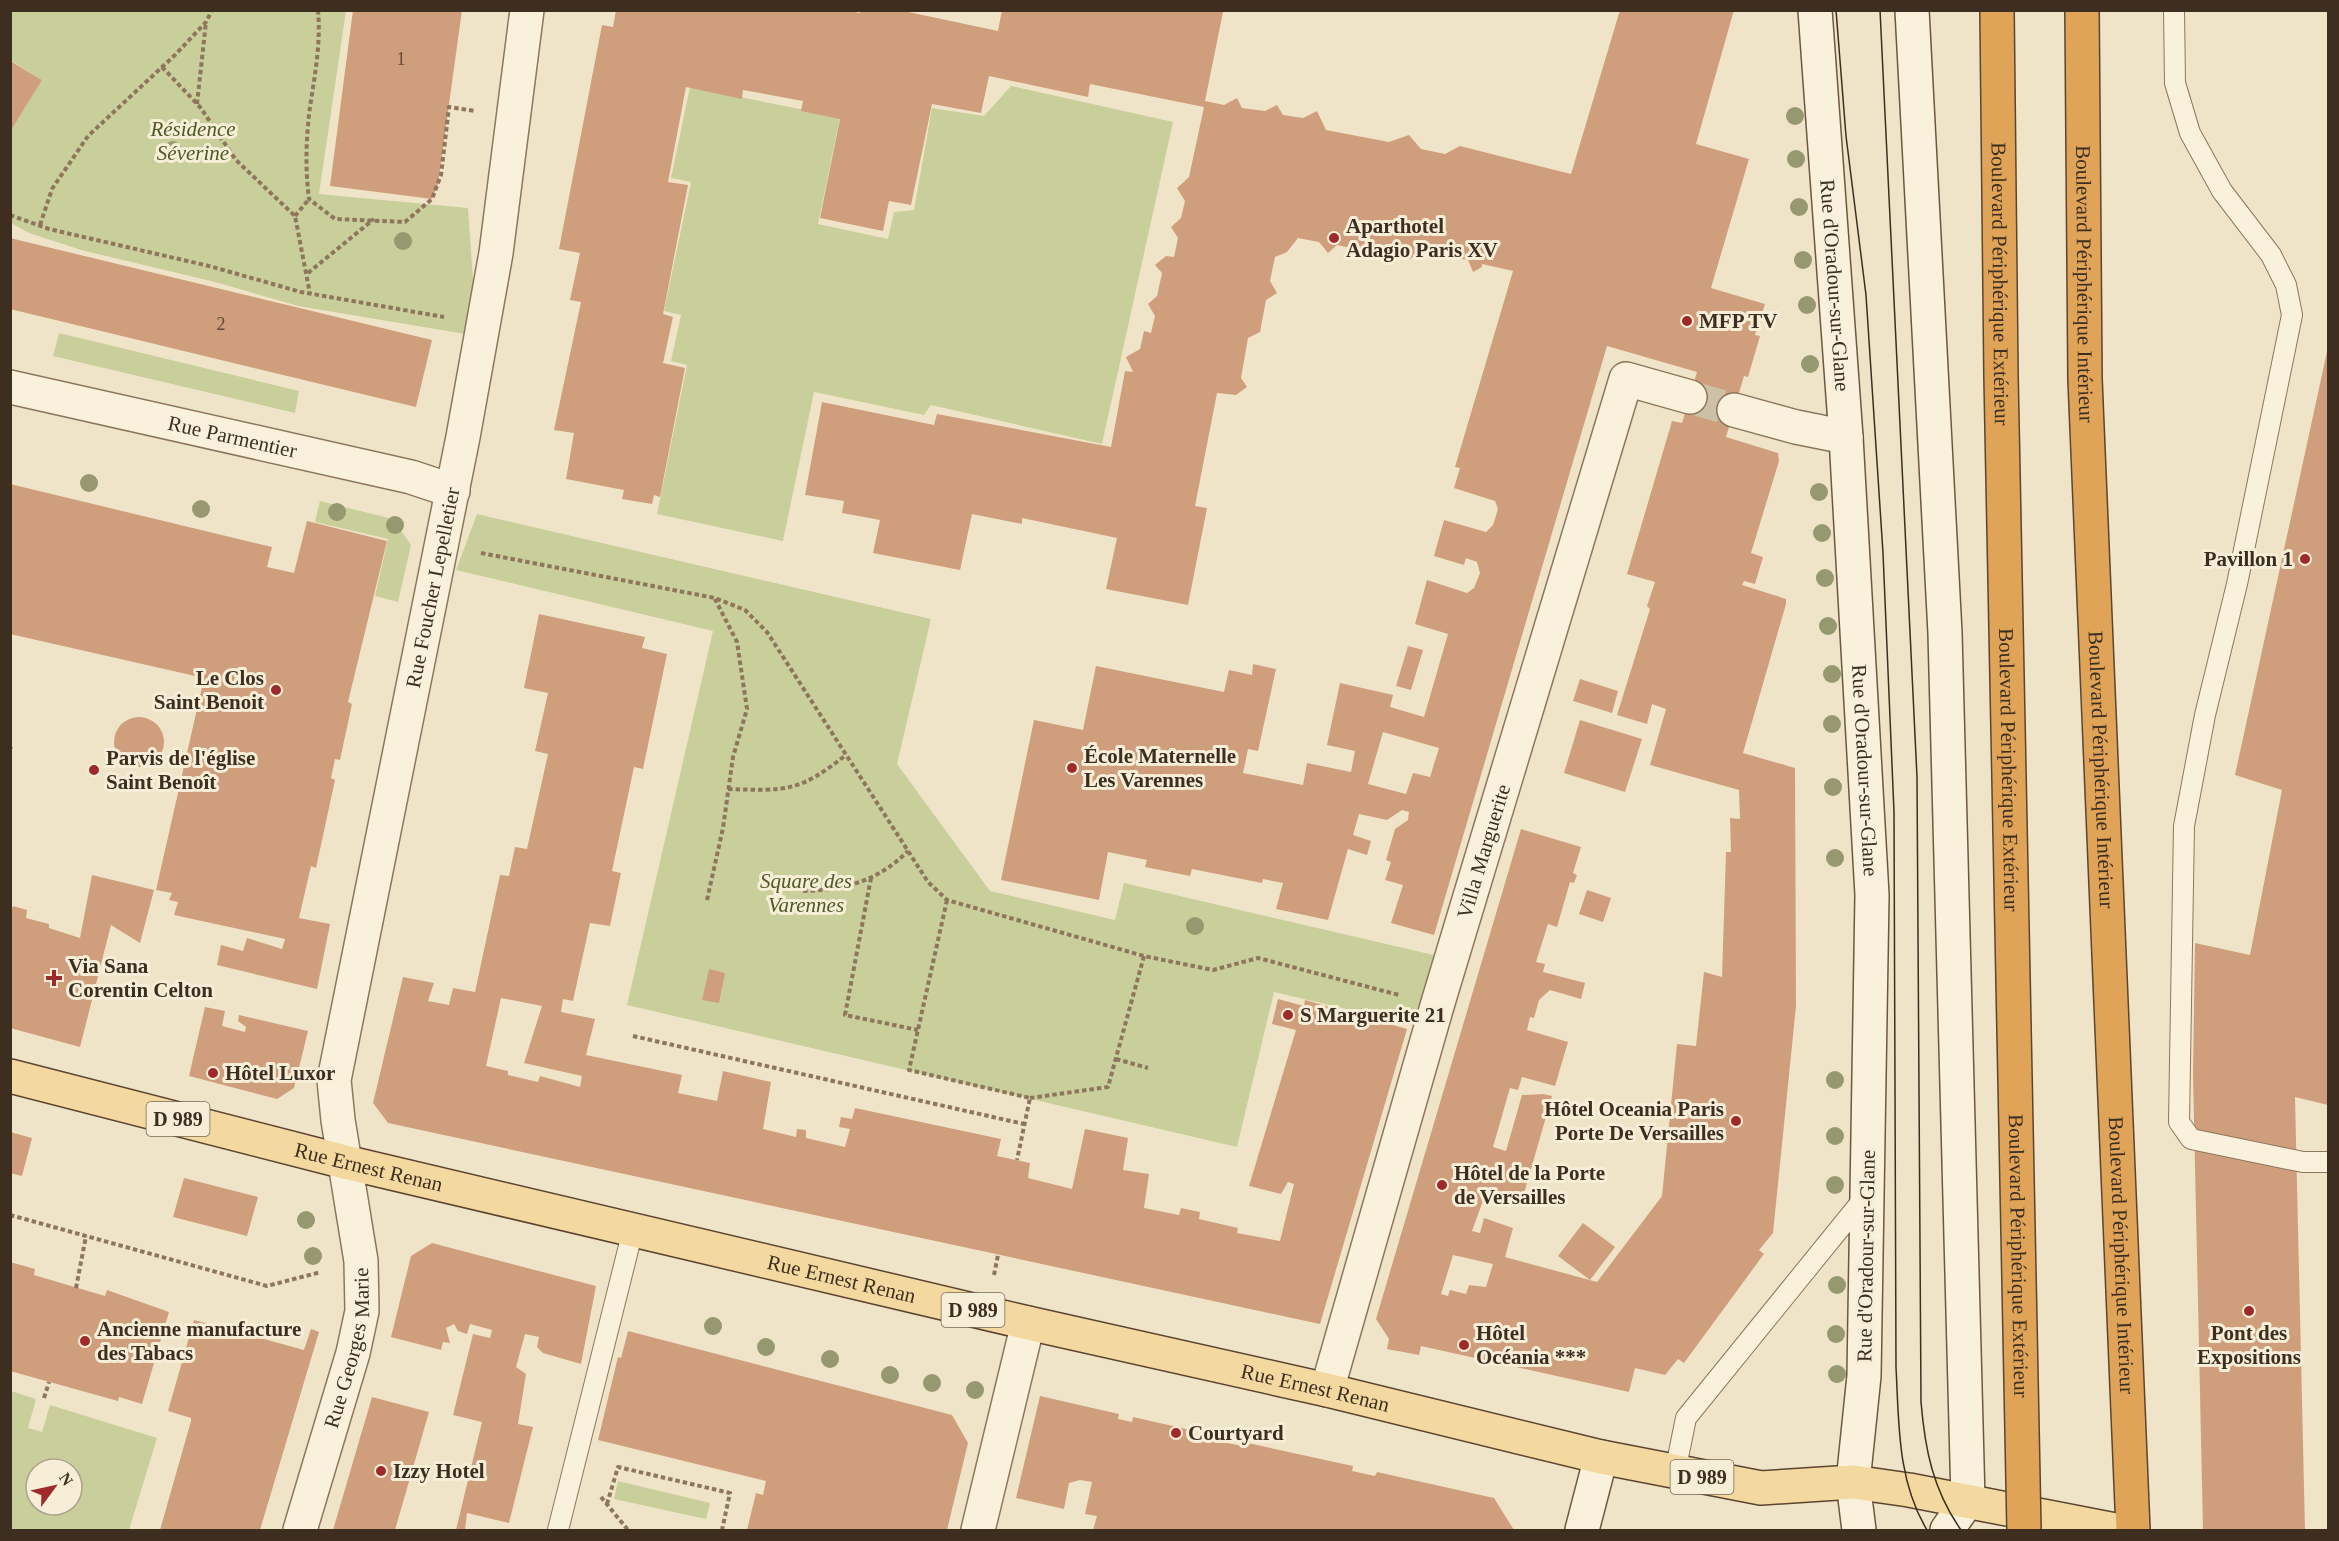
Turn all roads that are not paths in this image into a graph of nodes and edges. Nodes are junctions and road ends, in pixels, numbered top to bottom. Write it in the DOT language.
graph roads {
  1 [pos="527,10"];
  2 [pos="1815,10"];
  3 [pos="1912,10"];
  4 [pos="1997,10"];
  5 [pos="2082,10"];
  6 [pos="2174,10"];
  7 [pos="10,387"];
  8 [pos="1690,397"];
  9 [pos="1734,410"];
  10 [pos="1846,437"];
  11 [pos="453,491"];
  12 [pos="10,1076"];
  13 [pos="345,1162"];
  14 [pos="2328,1162"];
  15 [pos="1868,1194"];
  16 [pos="633,1230"];
  17 [pos="1028,1323"];
  18 [pos="1327,1390"];
  19 [pos="1601,1457"];
  20 [pos="1675,1472"];
  21 [pos="1853,1482"];
  22 [pos="1968,1500"];
  23 [pos="300,1530"];
  24 [pos="558,1530"];
  25 [pos="978,1530"];
  26 [pos="1582,1530"];
  27 [pos="1859,1530"];
  28 [pos="1947,1530"];
  29 [pos="2024,1530"];
  30 [pos="2115,1530"];
  31 [pos="2133,1530"];
  1 -- 11 [label="street, Rue Foucher Lepelletier"];
  2 -- 10 [label="street, Rue d'Oradour-sur-Glane"];
  3 -- 22 [label="street"];
  4 -- 29 [label="highway, Boulevard Périphérique Extérieur, bridge"];
  5 -- 31 [label="highway, Boulevard Périphérique Intérieur"];
  6 -- 14 [label="lane"];
  7 -- 11 [label="street, Rue Parmentier"];
  8 -- 18 [label="street, Villa Marguerite"];
  9 -- 10 [label="street"];
  10 -- 15 [label="street, Rue d'Oradour-sur-Glane"];
  11 -- 13 [label="street, Rue Foucher Lepelletier"];
  12 -- 13 [label="main road, Rue Ernest Renan / D 989"];
  13 -- 16 [label="main road, Rue Ernest Renan / D 989"];
  13 -- 23 [label="street, Rue Georges Marie"];
  15 -- 20 [label="lane"];
  15 -- 21 [label="street, Rue d'Oradour-sur-Glane"];
  16 -- 17 [label="main road, Rue Ernest Renan / D 989"];
  16 -- 24 [label="lane"];
  17 -- 18 [label="main road, Rue Ernest Renan / D 989"];
  17 -- 25 [label="street"];
  18 -- 19 [label="main road, Rue Ernest Renan / D 989"];
  19 -- 20 [label="main road, Rue Ernest Renan / D 989"];
  19 -- 26 [label="street"];
  20 -- 21 [label="main road, Rue Ernest Renan / D 989"];
  21 -- 22 [label="main road, Rue Ernest Renan"];
  21 -- 27 [label="street, Rue d'Oradour-sur-Glane"];
  22 -- 28 [label="street"];
  22 -- 30 [label="main road, Rue Ernest Renan"];
}
